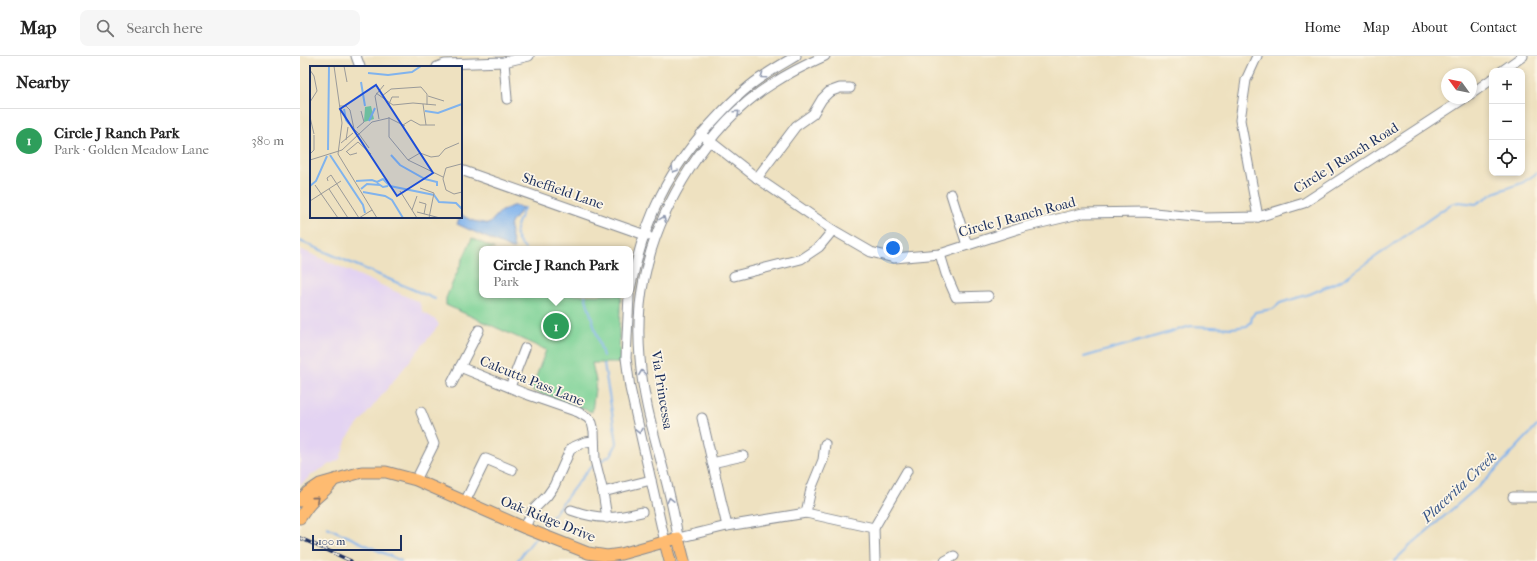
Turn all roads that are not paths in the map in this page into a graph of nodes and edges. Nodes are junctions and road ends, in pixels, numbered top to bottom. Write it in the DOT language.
graph roads {
  1 [pos="356,56"];
  2 [pos="529,56"];
  3 [pos="796,56"];
  4 [pos="825,56"];
  5 [pos="1257,56"];
  6 [pos="1523,56"];
  7 [pos="442,62"];
  8 [pos="504,62"];
  9 [pos="360,66"];
  10 [pos="1506,68"];
  11 [pos="1489,81"];
  12 [pos="850,88"];
  13 [pos="1477,90"];
  14 [pos="507,99"];
  15 [pos="1456,104"];
  16 [pos="701,134"];
  17 [pos="710,141"];
  18 [pos="462,170"];
  19 [pos="757,178"];
  20 [pos="951,194"];
  21 [pos="1258,217"];
  22 [pos="833,230"];
  23 [pos="644,234"];
  24 [pos="656,238"];
  25 [pos="968,245"];
  26 [pos="940,254"];
  27 [pos="633,274"];
  28 [pos="734,276"];
  29 [pos="988,296"];
  30 [pos="629,298"];
  31 [pos="479,330"];
  32 [pos="525,348"];
  33 [pos="460,367"];
  34 [pos="452,383"];
  35 [pos="510,387"];
  36 [pos="421,412"];
  37 [pos="702,418"];
  38 [pos="594,441"];
  39 [pos="825,444"];
  40 [pos="743,456"];
  41 [pos="712,463"];
  42 [pos="512,470"];
  43 [pos="907,471"];
  44 [pos="416,480"];
  45 [pos="651,480"];
  46 [pos="333,481"];
  47 [pos="603,492"];
  48 [pos="1513,497"];
  49 [pos="1537,497"];
  50 [pos="300,501"];
  51 [pos="466,502"];
  52 [pos="571,510"];
  53 [pos="642,512"];
  54 [pos="806,513"];
  55 [pos="300,518"];
  56 [pos="607,518"];
  57 [pos="727,526"];
  58 [pos="525,528"];
  59 [pos="874,528"];
  60 [pos="678,538"];
  61 [pos="665,542"];
  62 [pos="954,556"];
  63 [pos="591,557"];
  64 [pos="670,561"];
  65 [pos="684,561"];
  66 [pos="875,561"];
  67 [pos="945,561"];
  1 -- 9 [label="street"];
  2 -- 8 [label="street"];
  3 -- 16 [label="street, one-way"];
  17 -- 4 [label="street, Via Princessa, one-way"];
  5 -- 21 [label="street"];
  6 -- 10 [label="street"];
  7 -- 8 [label="street"];
  8 -- 14 [label="street"];
  11 -- 13 [label="street"];
  12 -- 19 [label="street"];
  15 -- 21 [label="street, Circle J Ranch Road"];
  16 -- 17 [label="street, Circle J Ranch Road"];
  16 -- 23 [label="street, one-way"];
  17 -- 19 [label="street, Circle J Ranch Road"];
  24 -- 17 [label="street, Via Princessa, one-way"];
  18 -- 23 [label="street, Sheffield Lane"];
  19 -- 22 [label="street, Circle J Ranch Road"];
  20 -- 25 [label="street"];
  21 -- 25 [label="street, Circle J Ranch Road"];
  22 -- 26 [label="street, Circle J Ranch Road"];
  22 -- 28 [label="street"];
  23 -- 24 [label="street, Sheffield Lane"];
  23 -- 27 [label="street"];
  60 -- 24 [label="street, Via Princessa, one-way"];
  25 -- 26 [label="street, Circle J Ranch Road"];
  26 -- 29 [label="street"];
  30 -- 45 [label="street, Via Princessa, one-way"];
  31 -- 33 [label="street"];
  32 -- 35 [label="street"];
  33 -- 34 [label="street"];
  33 -- 35 [label="street, Calcutta Pass Lane"];
  35 -- 38 [label="street, Calcutta Pass Lane"];
  36 -- 44 [label="street"];
  37 -- 41 [label="street"];
  38 -- 47 [label="street, Calcutta Pass Lane"];
  38 -- 58 [label="street"];
  39 -- 54 [label="street"];
  40 -- 41 [label="street"];
  41 -- 57 [label="street"];
  42 -- 51 [label="street"];
  43 -- 59 [label="street"];
  44 -- 46 [label="main road, Oak Ridge Drive"];
  44 -- 51 [label="main road, Oak Ridge Drive"];
  45 -- 47 [label="street"];
  45 -- 61 [label="street, Via Princessa"];
  46 -- 50 [label="main road, Oak Ridge Drive"];
  55 -- 46 [label="main road, Oak Ridge Drive, one-way"];
  47 -- 56 [label="street, Calcutta Pass Lane"];
  48 -- 49 [label="street"];
  51 -- 58 [label="main road, Oak Ridge Drive"];
  52 -- 56 [label="street"];
  53 -- 56 [label="street"];
  54 -- 57 [label="street, Oak Ridge Drive"];
  54 -- 59 [label="street, Oak Ridge Drive"];
  57 -- 60 [label="street, Oak Ridge Drive"];
  58 -- 63 [label="main road, Oak Ridge Drive"];
  59 -- 66 [label="street"];
  60 -- 61 [label="main road, Oak Ridge Drive"];
  60 -- 65 [label="main road, Via Princessa"];
  61 -- 63 [label="main road, Oak Ridge Drive"];
  61 -- 64 [label="main road, Via Princessa"];
  62 -- 67 [label="street"];
}
